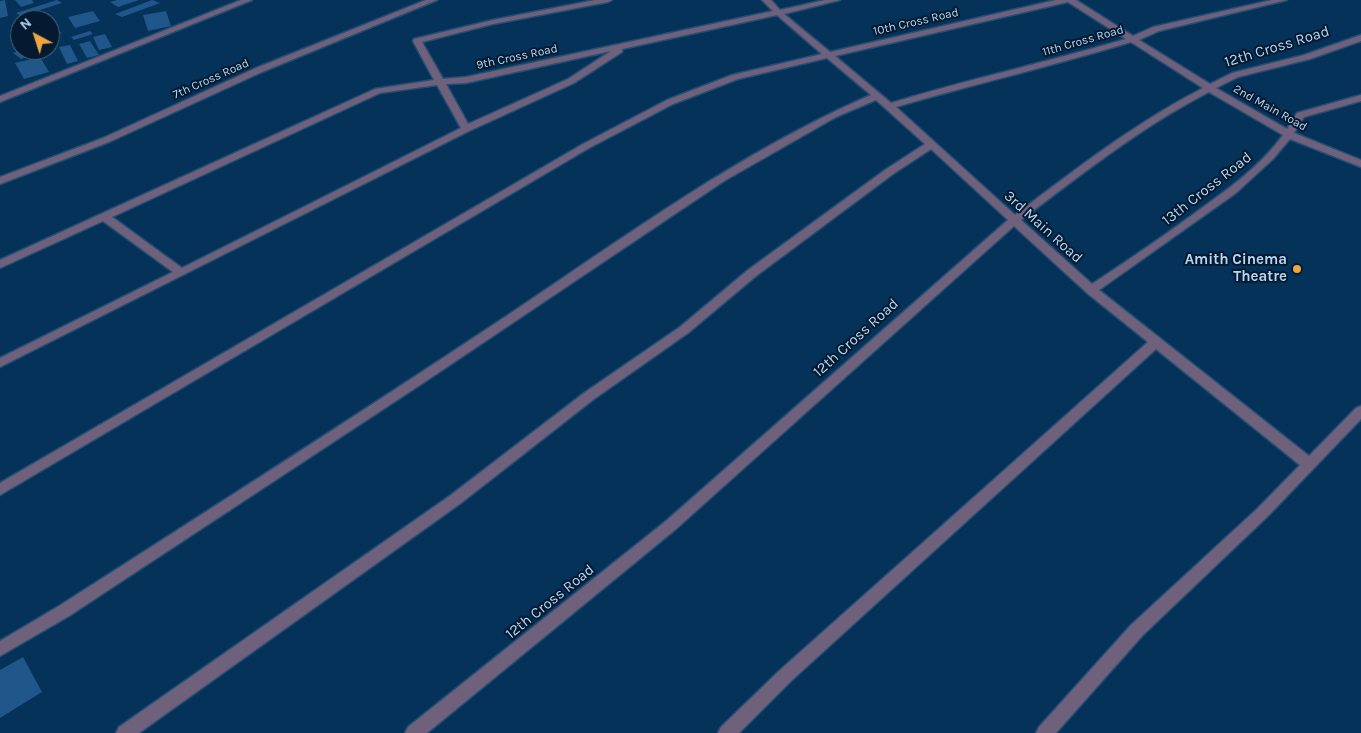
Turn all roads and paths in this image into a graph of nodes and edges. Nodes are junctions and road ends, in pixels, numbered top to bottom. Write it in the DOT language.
graph roads {
  1 [pos="248,0"];
  2 [pos="608,0"];
  3 [pos="766,0"];
  4 [pos="836,0"];
  5 [pos="1066,0"];
  6 [pos="1071,0"];
  7 [pos="1283,0"];
  8 [pos="429,1"];
  9 [pos="780,14"];
  10 [pos="1361,38"];
  11 [pos="1133,40"];
  12 [pos="625,46"];
  13 [pos="829,54"];
  14 [pos="440,82"];
  15 [pos="1209,88"];
  16 [pos="877,96"];
  17 [pos="1361,98"];
  18 [pos="0,99"];
  19 [pos="888,106"];
  20 [pos="466,129"];
  21 [pos="1290,135"];
  22 [pos="931,145"];
  23 [pos="1361,164"];
  24 [pos="0,181"];
  25 [pos="105,217"];
  26 [pos="1013,221"];
  27 [pos="0,264"];
  28 [pos="180,272"];
  29 [pos="1091,290"];
  30 [pos="1157,341"];
  31 [pos="0,364"];
  32 [pos="1361,411"];
  33 [pos="1310,464"];
  34 [pos="0,490"];
  35 [pos="0,650"];
  36 [pos="125,733"];
  37 [pos="414,733"];
  38 [pos="727,733"];
  39 [pos="1045,733"];
  1 -- 18 [label="street"];
  2 -- 14 [label="street"];
  3 -- 9 [label="street, 3rd Main Road"];
  4 -- 9 [label="street, 9th Cross Road"];
  5 -- 13 [label="street, 10th Cross Road"];
  6 -- 11 [label="street, 2nd Main Road"];
  7 -- 11 [label="street, 11th Cross Road"];
  8 -- 24 [label="street, 7th Cross Road"];
  9 -- 12 [label="street, 9th Cross Road"];
  9 -- 13 [label="street, 3rd Main Road"];
  10 -- 15 [label="street, 12th Cross Road"];
  11 -- 15 [label="street, 2nd Main Road"];
  11 -- 19 [label="street, 11th Cross Road"];
  12 -- 14 [label="street, 9th Cross Road"];
  12 -- 20 [label="street"];
  13 -- 16 [label="street, 3rd Main Road"];
  13 -- 34 [label="street, 10th Cross Road"];
  14 -- 20 [label="street"];
  14 -- 25 [label="street, 9th Cross Road"];
  15 -- 21 [label="street, 2nd Main Road"];
  15 -- 26 [label="street, 12th Cross Road"];
  16 -- 19 [label="street, 3rd Main Road"];
  16 -- 35 [label="street"];
  17 -- 21 [label="street, 13th Cross Road"];
  19 -- 22 [label="street, 3rd Main Road"];
  20 -- 28 [label="street"];
  21 -- 23 [label="street, 2nd Main Road"];
  21 -- 29 [label="street, 13th Cross Road"];
  22 -- 26 [label="street, 3rd Main Road"];
  22 -- 36 [label="street"];
  25 -- 27 [label="street, 9th Cross Road"];
  25 -- 28 [label="street"];
  26 -- 29 [label="street, 3rd Main Road"];
  26 -- 37 [label="street, 12th Cross Road"];
  28 -- 31 [label="street"];
  29 -- 30 [label="street, 3rd Main Road"];
  30 -- 33 [label="street, 3rd Main Road"];
  30 -- 38 [label="street"];
  32 -- 33 [label="street"];
  33 -- 39 [label="street"];
}
